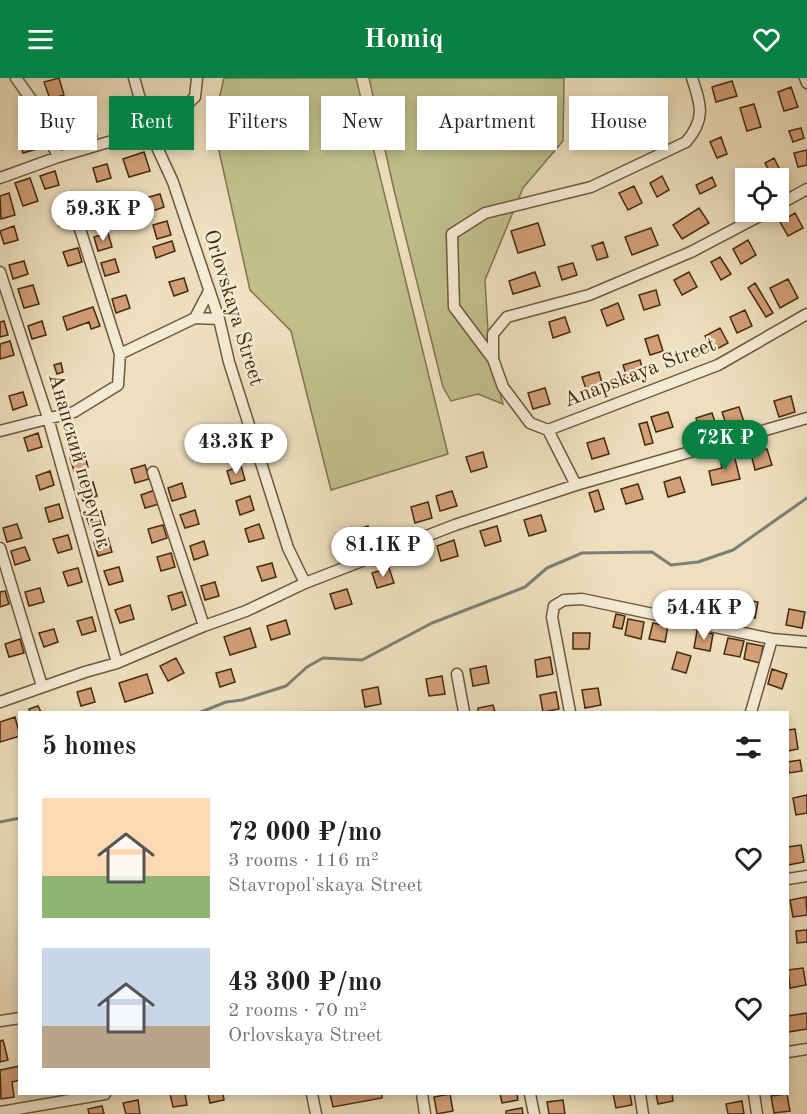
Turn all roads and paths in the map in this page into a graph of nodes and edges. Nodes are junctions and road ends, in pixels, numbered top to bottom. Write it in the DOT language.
graph roads {
  1 [pos="16,78"];
  2 [pos="134,78"];
  3 [pos="197,78"];
  4 [pos="692,78"];
  5 [pos="805,78"];
  6 [pos="807,83"];
  7 [pos="139,96"];
  8 [pos="194,98"];
  9 [pos="109,142"];
  10 [pos="158,150"];
  11 [pos="58,157"];
  12 [pos="0,178"];
  13 [pos="807,189"];
  14 [pos="789,199"];
  15 [pos="748,222"];
  16 [pos="80,230"];
  17 [pos="0,272"];
  18 [pos="209,291"];
  19 [pos="807,314"];
  20 [pos="195,318"];
  21 [pos="219,319"];
  22 [pos="120,354"];
  23 [pos="494,359"];
  24 [pos="48,418"];
  25 [pos="807,418"];
  26 [pos="548,430"];
  27 [pos="0,431"];
  28 [pos="153,472"];
  29 [pos="576,485"];
  30 [pos="0,548"];
  31 [pos="305,583"];
  32 [pos="204,626"];
  33 [pos="772,639"];
  34 [pos="807,642"];
  35 [pos="117,663"];
  36 [pos="457,674"];
  37 [pos="42,686"];
  38 [pos="0,702"];
  39 [pos="464,711"];
  40 [pos="570,711"];
  41 [pos="751,711"];
  42 [pos="807,876"];
  43 [pos="789,879"];
  44 [pos="18,1017"];
  45 [pos="0,1021"];
  46 [pos="807,1049"];
  47 [pos="789,1052"];
  48 [pos="99,1095"];
  49 [pos="312,1095"];
  50 [pos="422,1095"];
  51 [pos="530,1095"];
  52 [pos="640,1095"];
  53 [pos="754,1095"];
  54 [pos="0,1112"];
  55 [pos="316,1114"];
  56 [pos="425,1114"];
  57 [pos="534,1114"];
  58 [pos="643,1114"];
  59 [pos="757,1114"];
  1 -- 11 [label="street"];
  2 -- 7 [label="street, Orlovskaya Street"];
  3 -- 8 [label="street"];
  4 -- 23 [label="street"];
  5 -- 6 [label="street"];
  9 -- 11 [label="street"];
  10 -- 18 [label="street, Orlovskaya Street"];
  11 -- 12 [label="street"];
  13 -- 14 [label="street"];
  15 -- 23 [label="street"];
  16 -- 22 [label="street"];
  17 -- 24 [label="street, Анапский переулок"];
  18 -- 20 [label="street"];
  18 -- 21 [label="street, Orlovskaya Street"];
  19 -- 26 [label="street, Anapskaya Street"];
  20 -- 21 [label="street"];
  20 -- 22 [label="street"];
  21 -- 31 [label="street, Orlovskaya Street"];
  22 -- 24 [label="street"];
  23 -- 26 [label="street"];
  24 -- 27 [label="street"];
  24 -- 35 [label="street, Анапский переулок"];
  25 -- 29 [label="street"];
  26 -- 29 [label="street"];
  28 -- 32 [label="street"];
  29 -- 31 [label="street"];
  30 -- 37 [label="street"];
  31 -- 32 [label="street"];
  32 -- 35 [label="street"];
  33 -- 34 [label="street"];
  33 -- 40 [label="street"];
  33 -- 41 [label="street"];
  35 -- 37 [label="street"];
  36 -- 39 [label="street"];
  37 -- 38 [label="street"];
  42 -- 43 [label="street"];
  44 -- 45 [label="street"];
  46 -- 47 [label="street"];
  48 -- 54 [label="street"];
  49 -- 55 [label="street"];
  50 -- 56 [label="street"];
  51 -- 57 [label="street"];
  52 -- 58 [label="street"];
  53 -- 59 [label="street"];
}
